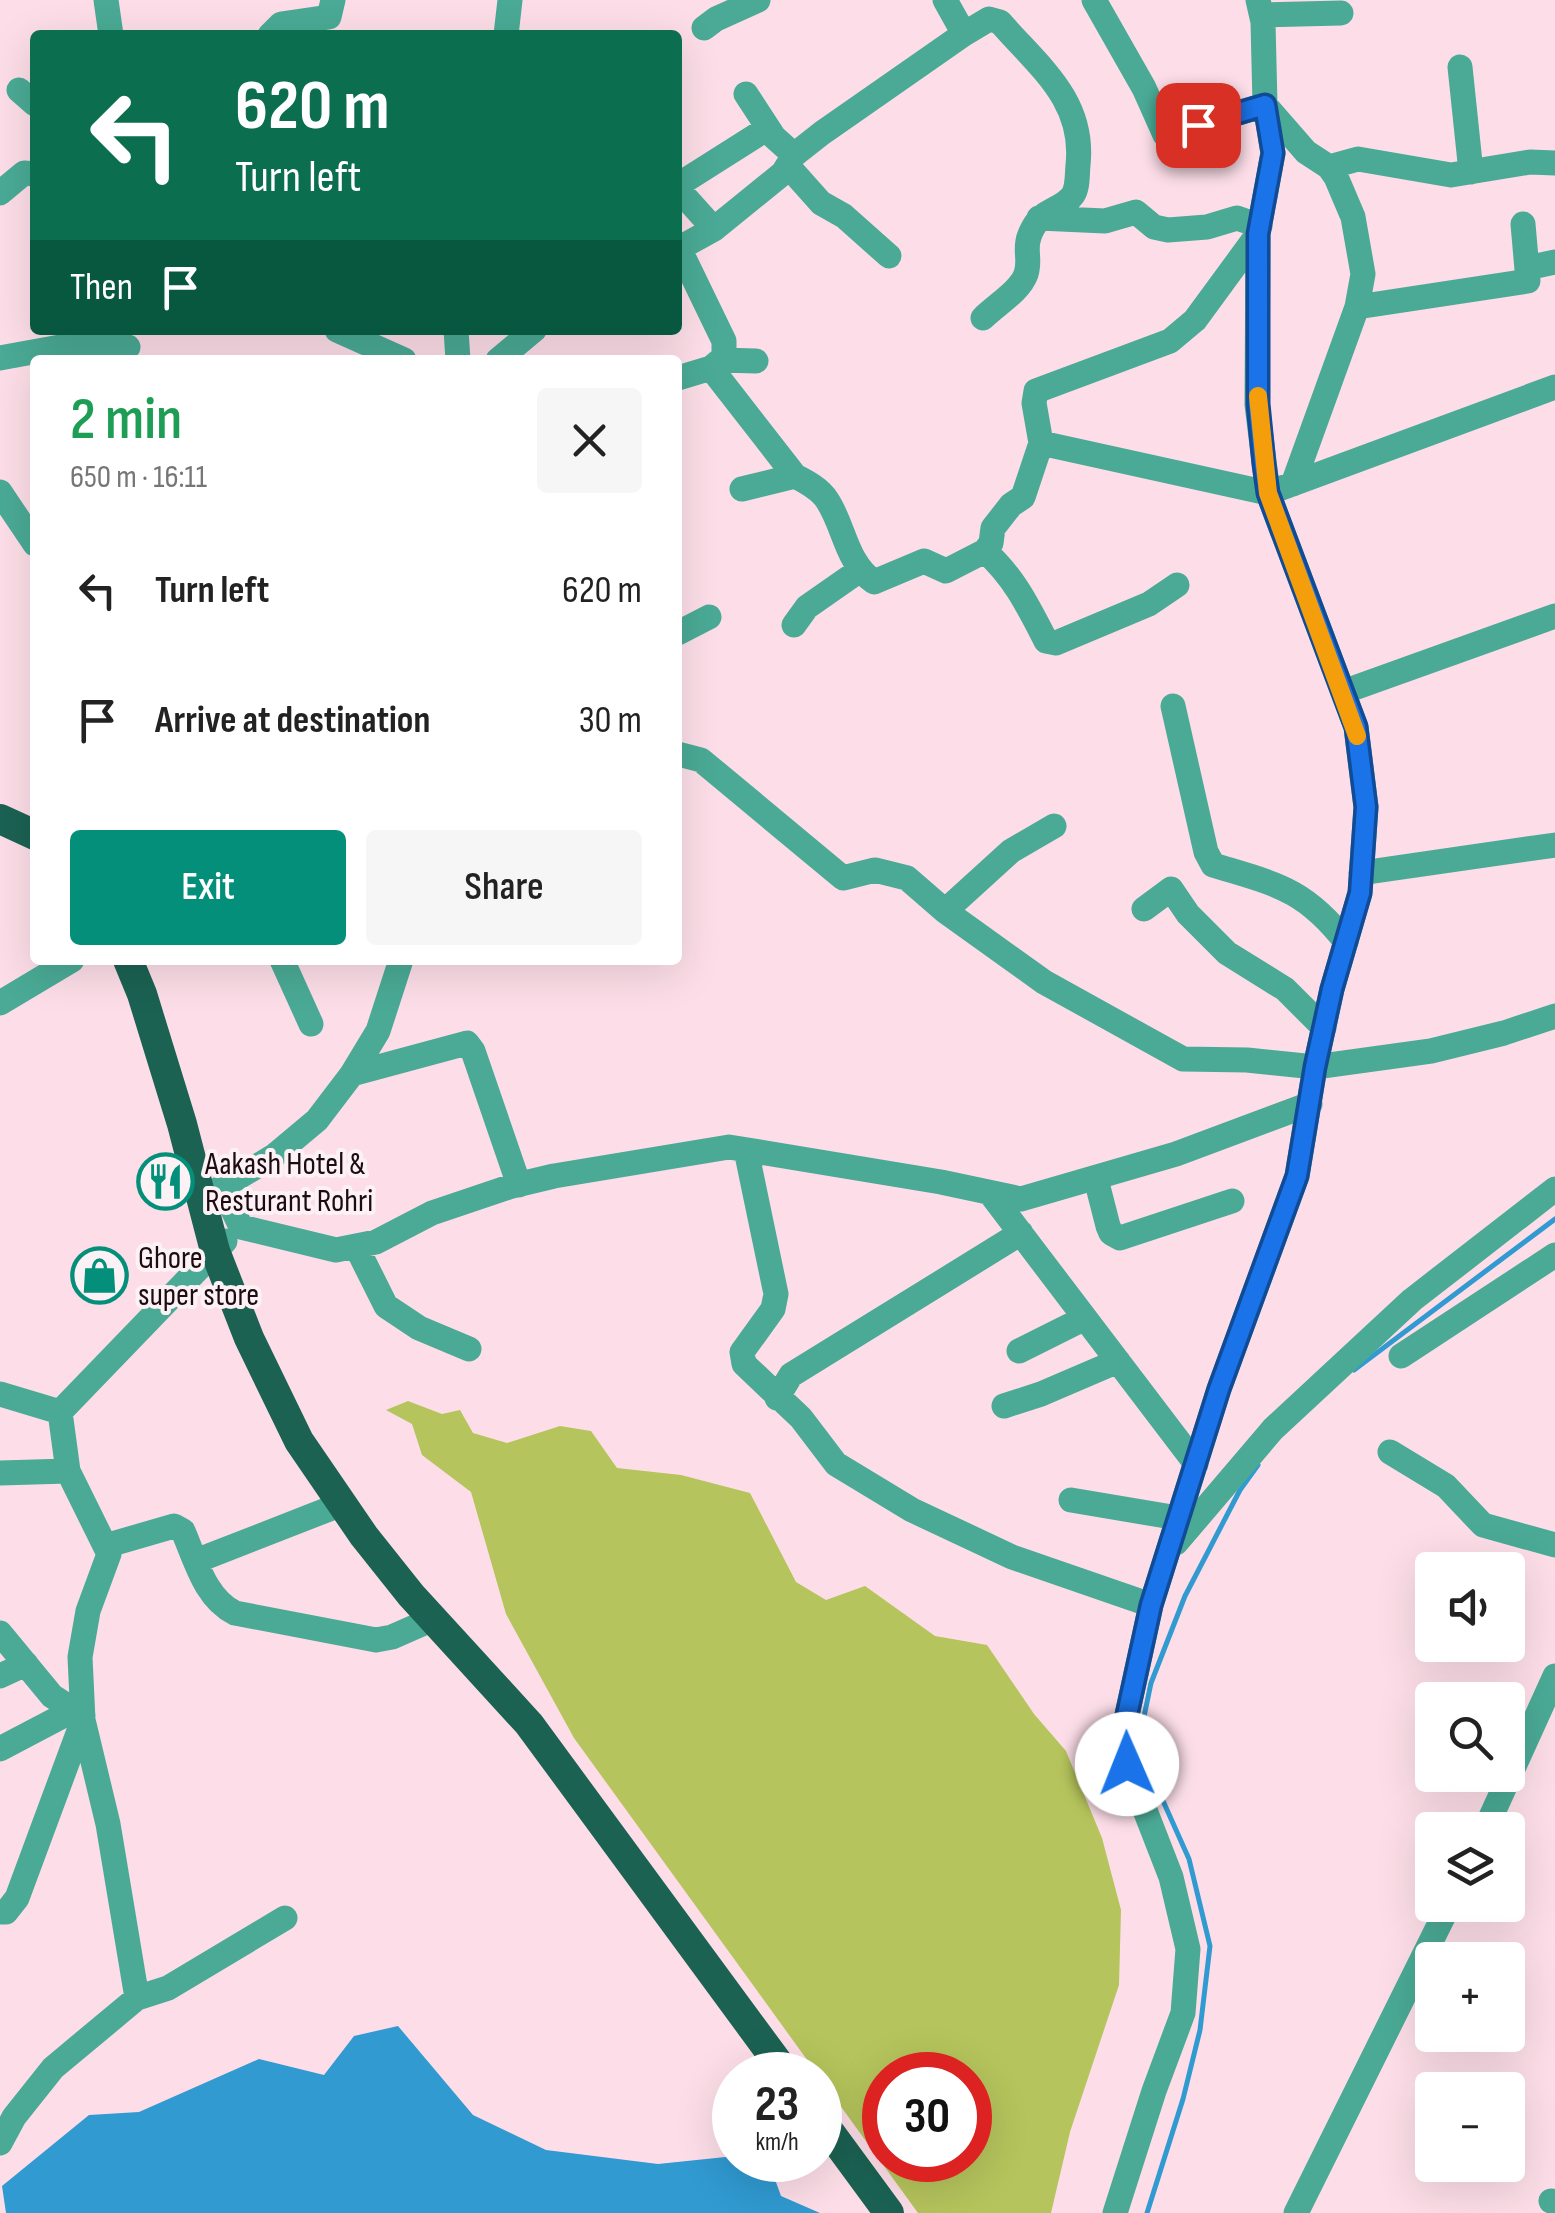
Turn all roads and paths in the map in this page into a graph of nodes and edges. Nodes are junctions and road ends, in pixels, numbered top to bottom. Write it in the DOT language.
graph roads {
  1 [pos="106,0"];
  2 [pos="332,0"];
  3 [pos="510,0"];
  4 [pos="758,0"];
  5 [pos="944,0"];
  6 [pos="1094,0"];
  7 [pos="1260,8"];
  8 [pos="1341,13"];
  9 [pos="704,28"];
  10 [pos="111,30"];
  11 [pos="275,30"];
  12 [pos="507,30"];
  13 [pos="964,34"];
  14 [pos="1460,67"];
  15 [pos="746,94"];
  16 [pos="1265,105"];
  17 [pos="768,128"];
  18 [pos="791,160"];
  19 [pos="1555,163"];
  20 [pos="1329,167"];
  21 [pos="1471,172"];
  22 [pos="682,184"];
  23 [pos="682,192"];
  24 [pos="1039,218"];
  25 [pos="1523,224"];
  26 [pos="714,229"];
  27 [pos="1260,230"];
  28 [pos="682,247"];
  29 [pos="890,256"];
  30 [pos="682,257"];
  31 [pos="1555,262"];
  32 [pos="1527,268"];
  33 [pos="1357,307"];
  34 [pos="984,318"];
  35 [pos="348,335"];
  36 [pos="527,335"];
  37 [pos="128,346"];
  38 [pos="393,355"];
  39 [pos="501,355"];
  40 [pos="0,358"];
  41 [pos="756,361"];
  42 [pos="716,364"];
  43 [pos="682,377"];
  44 [pos="1555,388"];
  45 [pos="1041,443"];
  46 [pos="796,476"];
  47 [pos="1280,488"];
  48 [pos="742,489"];
  49 [pos="0,492"];
  50 [pos="30,537"];
  51 [pos="985,552"];
  52 [pos="860,570"];
  53 [pos="1177,585"];
  54 [pos="1555,616"];
  55 [pos="709,618"];
  56 [pos="794,626"];
  57 [pos="682,631"];
  58 [pos="1343,692"];
  59 [pos="1172,706"];
  60 [pos="682,755"];
  61 [pos="0,820"];
  62 [pos="1054,826"];
  63 [pos="30,833"];
  64 [pos="1555,845"];
  65 [pos="1361,873"];
  66 [pos="1144,910"];
  67 [pos="944,911"];
  68 [pos="1346,942"];
  69 [pos="64,965"];
  70 [pos="130,965"];
  71 [pos="284,965"];
  72 [pos="399,965"];
  73 [pos="0,1003"];
  74 [pos="1555,1016"];
  75 [pos="311,1024"];
  76 [pos="1324,1028"];
  77 [pos="1315,1067"];
  78 [pos="352,1074"];
  79 [pos="1310,1104"];
  80 [pos="746,1150"];
  81 [pos="1096,1179"];
  82 [pos="519,1184"];
  83 [pos="1555,1190"];
  84 [pos="212,1193"];
  85 [pos="990,1193"];
  86 [pos="1232,1201"];
  87 [pos="241,1227"];
  88 [pos="1021,1233"];
  89 [pos="356,1246"];
  90 [pos="215,1250"];
  91 [pos="1555,1254"];
  92 [pos="1438,1307"];
  93 [pos="1085,1318"];
  94 [pos="469,1349"];
  95 [pos="1019,1351"];
  96 [pos="1401,1356"];
  97 [pos="1118,1361"];
  98 [pos="0,1394"];
  99 [pos="776,1398"];
  100 [pos="1004,1406"];
  101 [pos="60,1412"];
  102 [pos="1390,1452"];
  103 [pos="1196,1464"];
  104 [pos="68,1471"];
  105 [pos="0,1473"];
  106 [pos="1071,1500"];
  107 [pos="342,1504"];
  108 [pos="1178,1518"];
  109 [pos="1555,1545"];
  110 [pos="105,1546"];
  111 [pos="1166,1555"];
  112 [pos="196,1561"];
  113 [pos="1151,1605"];
  114 [pos="433,1619"];
  115 [pos="0,1633"];
  116 [pos="471,1660"];
  117 [pos="26,1664"];
  118 [pos="0,1676"];
  119 [pos="1555,1676"];
  120 [pos="80,1715"];
  121 [pos="0,1750"];
  122 [pos="1492,1812"];
  123 [pos="0,1912"];
  124 [pos="285,1918"];
  125 [pos="1440,1922"];
  126 [pos="137,1998"];
  127 [pos="746,2052"];
  128 [pos="771,2052"];
  129 [pos="0,2143"];
  130 [pos="842,2149"];
  131 [pos="842,2181"];
  132 [pos="866,2213"];
  133 [pos="890,2213"];
  134 [pos="1115,2213"];
  135 [pos="1296,2213"];
  1 -- 10 [label="street"];
  2 -- 11 [label="street"];
  3 -- 12 [label="street"];
  4 -- 9 [label="street"];
  5 -- 13 [label="street"];
  6 -- 16 [label="street"];
  7 -- 8 [label="street"];
  7 -- 16 [label="street"];
  13 -- 18 [label="street"];
  13 -- 24 [label="street"];
  14 -- 21 [label="street"];
  15 -- 17 [label="street"];
  16 -- 20 [label="street"];
  16 -- 27 [label="street"];
  17 -- 18 [label="street"];
  17 -- 22 [label="street"];
  18 -- 26 [label="street"];
  18 -- 29 [label="street"];
  19 -- 21 [label="street"];
  20 -- 21 [label="street"];
  20 -- 33 [label="street"];
  23 -- 26 [label="street"];
  24 -- 27 [label="street"];
  24 -- 34 [label="street"];
  25 -- 32 [label="street"];
  26 -- 28 [label="street"];
  27 -- 45 [label="street"];
  27 -- 47 [label="street"];
  30 -- 42 [label="street"];
  31 -- 32 [label="street"];
  32 -- 33 [label="street"];
  33 -- 47 [label="street"];
  35 -- 38 [label="street"];
  36 -- 39 [label="street"];
  37 -- 40 [label="street"];
  41 -- 42 [label="street"];
  42 -- 43 [label="street"];
  42 -- 46 [label="street"];
  44 -- 47 [label="street"];
  45 -- 47 [label="street"];
  45 -- 51 [label="street"];
  46 -- 48 [label="street"];
  46 -- 52 [label="street"];
  47 -- 58 [label="street"];
  49 -- 50 [label="street"];
  51 -- 52 [label="street"];
  51 -- 53 [label="street"];
  52 -- 56 [label="street"];
  54 -- 58 [label="street"];
  55 -- 57 [label="street"];
  58 -- 65 [label="street"];
  59 -- 68 [label="street"];
  60 -- 67 [label="street"];
  61 -- 63 [label="main road"];
  62 -- 67 [label="street"];
  64 -- 65 [label="street"];
  65 -- 68 [label="street"];
  66 -- 76 [label="street"];
  67 -- 77 [label="street"];
  68 -- 76 [label="street"];
  69 -- 73 [label="street"];
  70 -- 84 [label="main road"];
  71 -- 75 [label="street"];
  72 -- 78 [label="street"];
  74 -- 77 [label="street"];
  76 -- 77 [label="street"];
  77 -- 79 [label="street"];
  78 -- 82 [label="street"];
  78 -- 84 [label="street"];
  79 -- 81 [label="street"];
  79 -- 103 [label="street"];
  80 -- 82 [label="street"];
  80 -- 85 [label="street"];
  80 -- 99 [label="street"];
  81 -- 85 [label="street"];
  81 -- 86 [label="street"];
  82 -- 89 [label="street"];
  83 -- 92 [label="street"];
  84 -- 87 [label="street"];
  84 -- 90 [label="main road"];
  85 -- 88 [label="street"];
  87 -- 89 [label="street"];
  87 -- 90 [label="street"];
  88 -- 93 [label="street"];
  88 -- 99 [label="street"];
  89 -- 94 [label="street"];
  90 -- 101 [label="street"];
  90 -- 107 [label="main road"];
  91 -- 92 [label="street"];
  92 -- 96 [label="street"];
  92 -- 111 [label="street"];
  93 -- 95 [label="street"];
  93 -- 97 [label="street"];
  97 -- 100 [label="street"];
  97 -- 103 [label="street"];
  98 -- 101 [label="street"];
  99 -- 113 [label="street"];
  101 -- 104 [label="street"];
  102 -- 109 [label="street"];
  103 -- 108 [label="street"];
  104 -- 105 [label="street"];
  104 -- 110 [label="street"];
  106 -- 108 [label="street"];
  107 -- 112 [label="street"];
  107 -- 114 [label="main road"];
  108 -- 111 [label="street"];
  110 -- 112 [label="street"];
  110 -- 120 [label="street"];
  111 -- 113 [label="street"];
  112 -- 114 [label="street"];
  113 -- 134 [label="street"];
  114 -- 116 [label="main road"];
  115 -- 117 [label="street"];
  116 -- 127 [label="main road"];
  116 -- 128 [label="main road"];
  117 -- 118 [label="street"];
  117 -- 120 [label="street"];
  119 -- 122 [label="street"];
  120 -- 121 [label="street"];
  120 -- 123 [label="street"];
  120 -- 126 [label="street"];
  124 -- 126 [label="street"];
  125 -- 135 [label="street"];
  126 -- 129 [label="street"];
  130 -- 133 [label="main road"];
  131 -- 132 [label="main road"];
}
